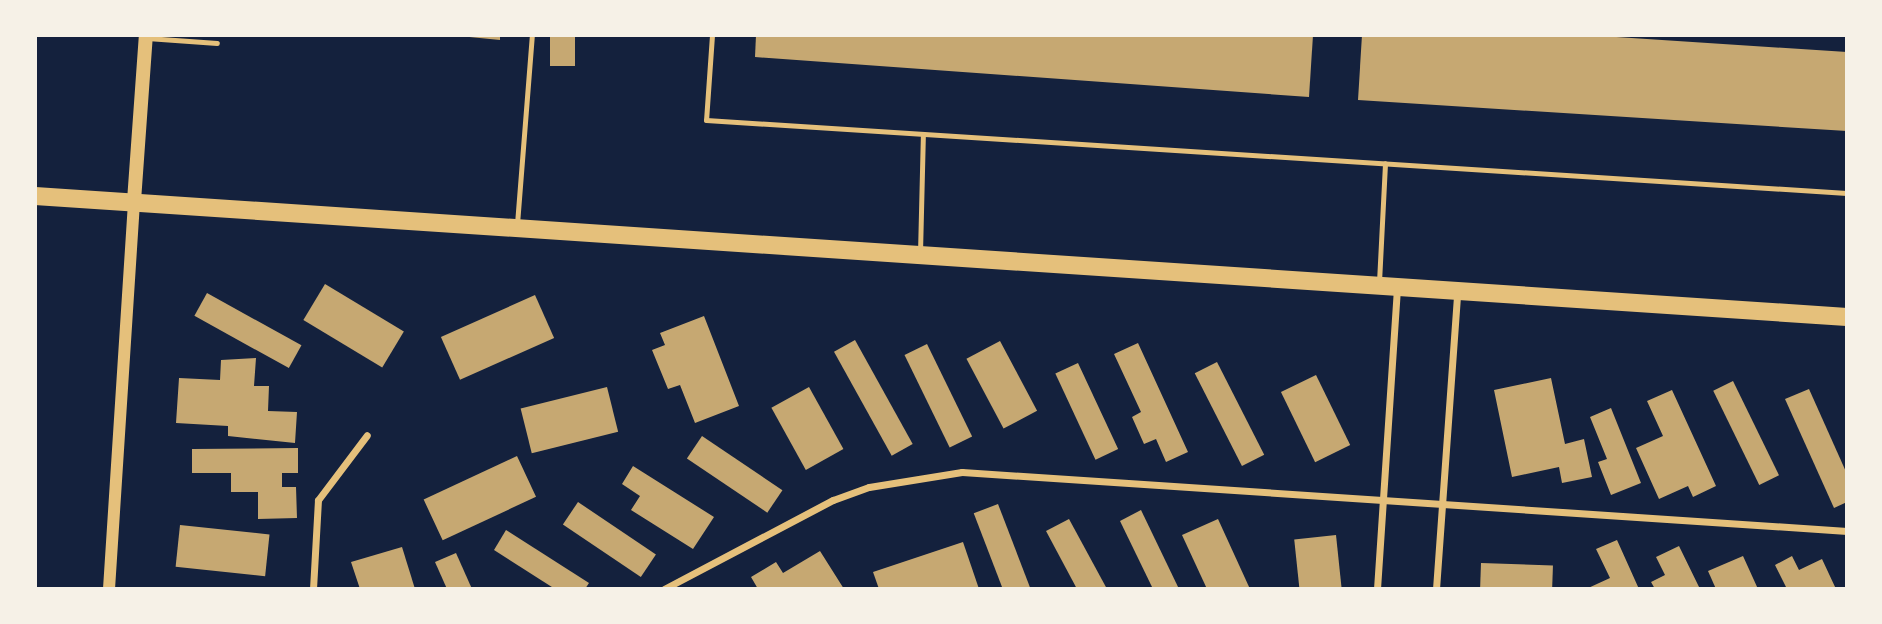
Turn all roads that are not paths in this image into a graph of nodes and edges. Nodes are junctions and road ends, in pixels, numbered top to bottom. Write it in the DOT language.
graph roads {
  1 [pos="532,35"];
  2 [pos="712,35"];
  3 [pos="146,37"];
  4 [pos="217,43"];
  5 [pos="923,134"];
  6 [pos="1385,163"];
  7 [pos="1847,193"];
  8 [pos="35,196"];
  9 [pos="134,201"];
  10 [pos="517,226"];
  11 [pos="920,253"];
  12 [pos="1379,283"];
  13 [pos="1398,285"];
  14 [pos="1457,289"];
  15 [pos="1847,317"];
  16 [pos="367,435"];
  17 [pos="1383,501"];
  18 [pos="1442,505"];
  19 [pos="1847,531"];
  20 [pos="109,589"];
  21 [pos="313,589"];
  22 [pos="664,589"];
  23 [pos="1377,589"];
  24 [pos="1436,589"];
  1 -- 10 [label="lane"];
  2 -- 5 [label="lane"];
  3 -- 4 [label="lane"];
  3 -- 9 [label="main road"];
  5 -- 6 [label="lane"];
  5 -- 11 [label="lane"];
  6 -- 7 [label="lane"];
  6 -- 12 [label="lane"];
  8 -- 9 [label="main road"];
  9 -- 10 [label="main road"];
  9 -- 20 [label="street"];
  10 -- 11 [label="main road"];
  11 -- 12 [label="main road"];
  12 -- 13 [label="main road"];
  13 -- 14 [label="main road"];
  13 -- 17 [label="street"];
  14 -- 15 [label="main road"];
  14 -- 18 [label="street"];
  16 -- 21 [label="street"];
  17 -- 18 [label="street"];
  17 -- 22 [label="street"];
  17 -- 23 [label="street"];
  18 -- 19 [label="street"];
  18 -- 24 [label="street"];
}
